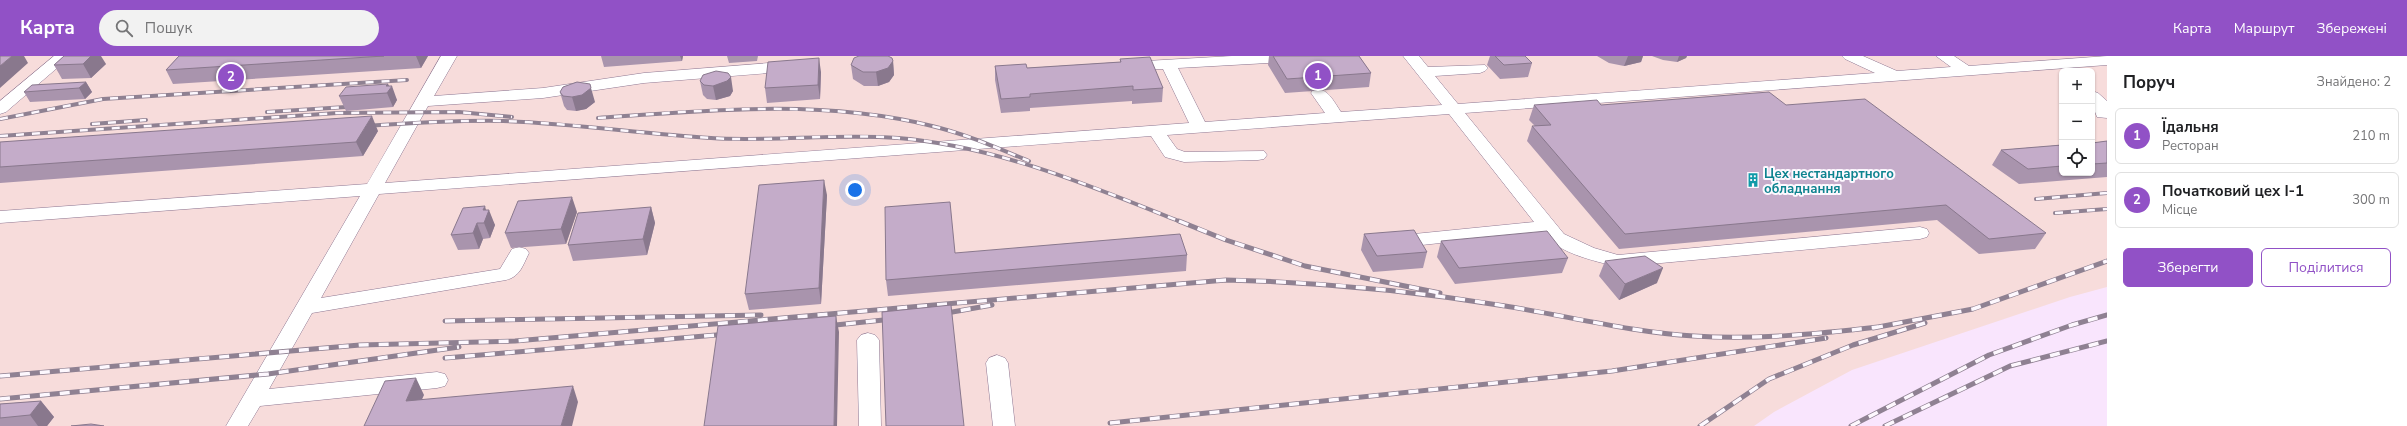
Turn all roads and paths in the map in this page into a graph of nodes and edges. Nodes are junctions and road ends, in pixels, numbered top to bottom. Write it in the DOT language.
graph roads {
  1 [pos="62,56"];
  2 [pos="449,56"];
  3 [pos="1305,56"];
  4 [pos="1411,56"];
  5 [pos="1850,56"];
  6 [pos="1944,56"];
  7 [pos="2107,60"];
  8 [pos="810,65"];
  9 [pos="1169,65"];
  10 [pos="2041,65"];
  11 [pos="1114,68"];
  12 [pos="1480,68"];
  13 [pos="1967,71"];
  14 [pos="1423,72"];
  15 [pos="1894,76"];
  16 [pos="2059,76"];
  17 [pos="1319,94"];
  18 [pos="2095,99"];
  19 [pos="423,102"];
  20 [pos="0,109"];
  21 [pos="1452,109"];
  22 [pos="2103,114"];
  23 [pos="1337,118"];
  24 [pos="1199,128"];
  25 [pos="1156,131"];
  26 [pos="1258,155"];
  27 [pos="374,189"];
  28 [pos="0,217"];
  29 [pos="1547,226"];
  30 [pos="1920,233"];
  31 [pos="1377,244"];
  32 [pos="519,253"];
  33 [pos="306,307"];
  34 [pos="868,340"];
  35 [pos="997,363"];
  36 [pos="437,380"];
  37 [pos="253,399"];
  38 [pos="237,426"];
  39 [pos="870,426"];
  40 [pos="1004,426"];
  1 -- 20 [label="lane"];
  2 -- 19 [label="lane"];
  3 -- 9 [label="lane"];
  4 -- 14 [label="lane"];
  5 -- 15 [label="lane"];
  6 -- 13 [label="lane"];
  7 -- 10 [label="lane"];
  8 -- 19 [label="lane"];
  9 -- 11 [label="lane"];
  9 -- 24 [label="lane"];
  10 -- 13 [label="lane"];
  10 -- 16 [label="lane"];
  12 -- 14 [label="lane"];
  13 -- 15 [label="lane"];
  14 -- 21 [label="lane"];
  15 -- 21 [label="lane"];
  17 -- 23 [label="lane"];
  18 -- 22 [label="lane"];
  19 -- 27 [label="lane"];
  21 -- 23 [label="lane"];
  21 -- 29 [label="lane"];
  23 -- 24 [label="lane"];
  24 -- 25 [label="lane"];
  25 -- 26 [label="lane"];
  25 -- 27 [label="lane"];
  27 -- 28 [label="lane"];
  27 -- 33 [label="lane"];
  29 -- 30 [label="lane"];
  29 -- 31 [label="lane"];
  32 -- 33 [label="lane"];
  33 -- 37 [label="lane"];
  34 -- 39 [label="lane"];
  35 -- 40 [label="lane"];
  36 -- 37 [label="lane"];
  37 -- 38 [label="lane"];
}
